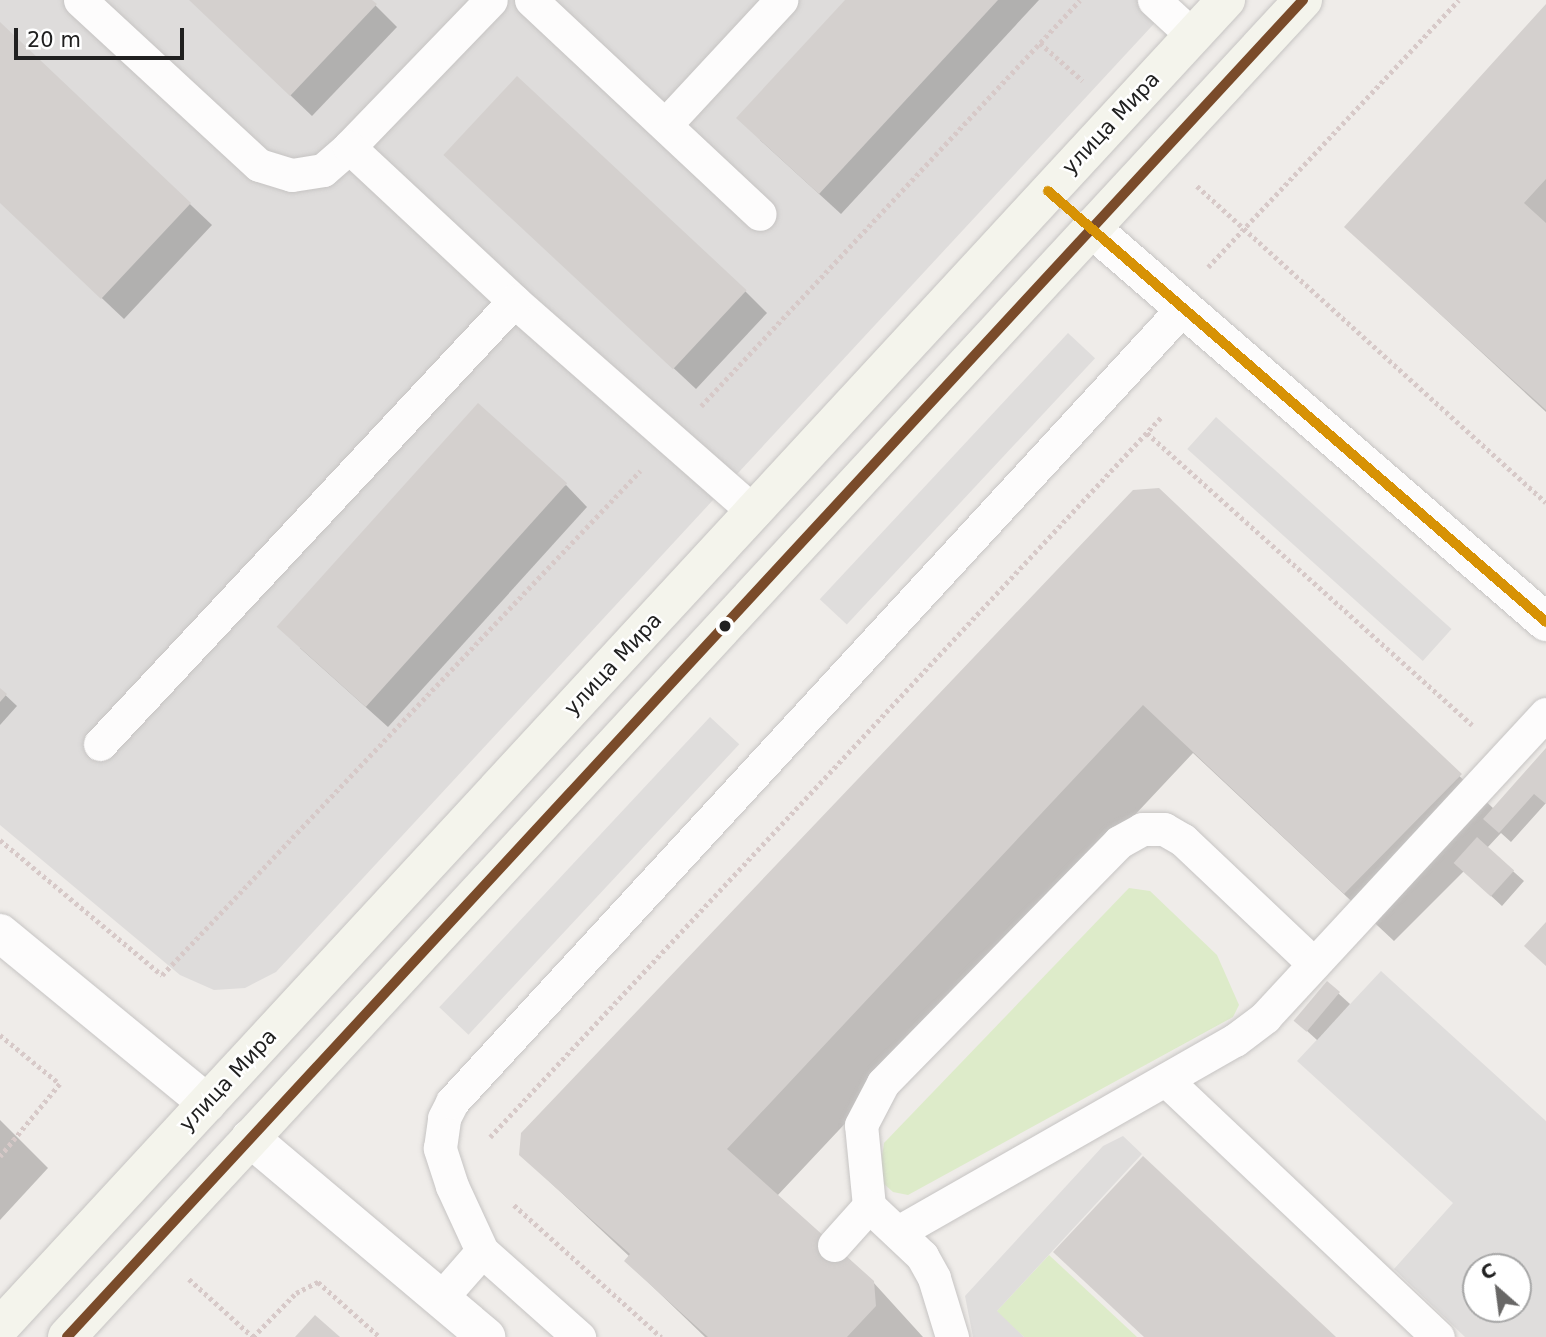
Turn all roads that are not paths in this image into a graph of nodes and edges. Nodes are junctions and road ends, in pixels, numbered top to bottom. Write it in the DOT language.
graph roads {
  1 [pos="80,0"];
  2 [pos="491,0"];
  3 [pos="531,0"];
  4 [pos="781,0"];
  5 [pos="1154,0"];
  6 [pos="1226,0"];
  7 [pos="1303,0"];
  8 [pos="1193,36"];
  9 [pos="665,125"];
  10 [pos="349,147"];
  11 [pos="1048,191"];
  12 [pos="760,214"];
  13 [pos="1091,228"];
  14 [pos="514,301"];
  15 [pos="1183,308"];
  16 [pos="754,512"];
  17 [pos="1546,622"];
  18 [pos="1546,714"];
  19 [pos="100,744"];
  20 [pos="0,933"];
  21 [pos="1314,964"];
  22 [pos="1166,1080"];
  23 [pos="207,1102"];
  24 [pos="250,1138"];
  25 [pos="869,1206"];
  26 [pos="898,1232"];
  27 [pos="834,1245"];
  28 [pos="482,1251"];
  29 [pos="441,1298"];
  30 [pos="0,1327"];
  31 [pos="67,1337"];
  32 [pos="486,1337"];
  33 [pos="579,1337"];
  34 [pos="952,1337"];
  35 [pos="1438,1337"];
  1 -- 10 [label="lane"];
  2 -- 10 [label="lane"];
  3 -- 9 [label="lane"];
  4 -- 9 [label="lane"];
  5 -- 8 [label="lane"];
  6 -- 8 [label="main road, улица Мира"];
  7 -- 13 [label="main road"];
  8 -- 11 [label="main road, улица Мира"];
  9 -- 12 [label="lane"];
  10 -- 14 [label="lane"];
  11 -- 13 [label="main road"];
  11 -- 16 [label="main road, улица Мира"];
  13 -- 15 [label="street"];
  13 -- 24 [label="main road"];
  14 -- 16 [label="lane"];
  14 -- 19 [label="lane"];
  15 -- 17 [label="street"];
  15 -- 28 [label="lane"];
  16 -- 23 [label="main road, улица Мира"];
  18 -- 21 [label="lane"];
  20 -- 23 [label="street"];
  21 -- 22 [label="lane"];
  21 -- 25 [label="lane"];
  22 -- 26 [label="lane"];
  22 -- 35 [label="lane"];
  23 -- 24 [label="main road"];
  23 -- 30 [label="main road, улица Мира"];
  24 -- 29 [label="street"];
  24 -- 31 [label="main road"];
  25 -- 26 [label="lane"];
  25 -- 27 [label="lane"];
  26 -- 34 [label="lane"];
  28 -- 29 [label="lane"];
  28 -- 33 [label="lane"];
  29 -- 32 [label="street"];
}
